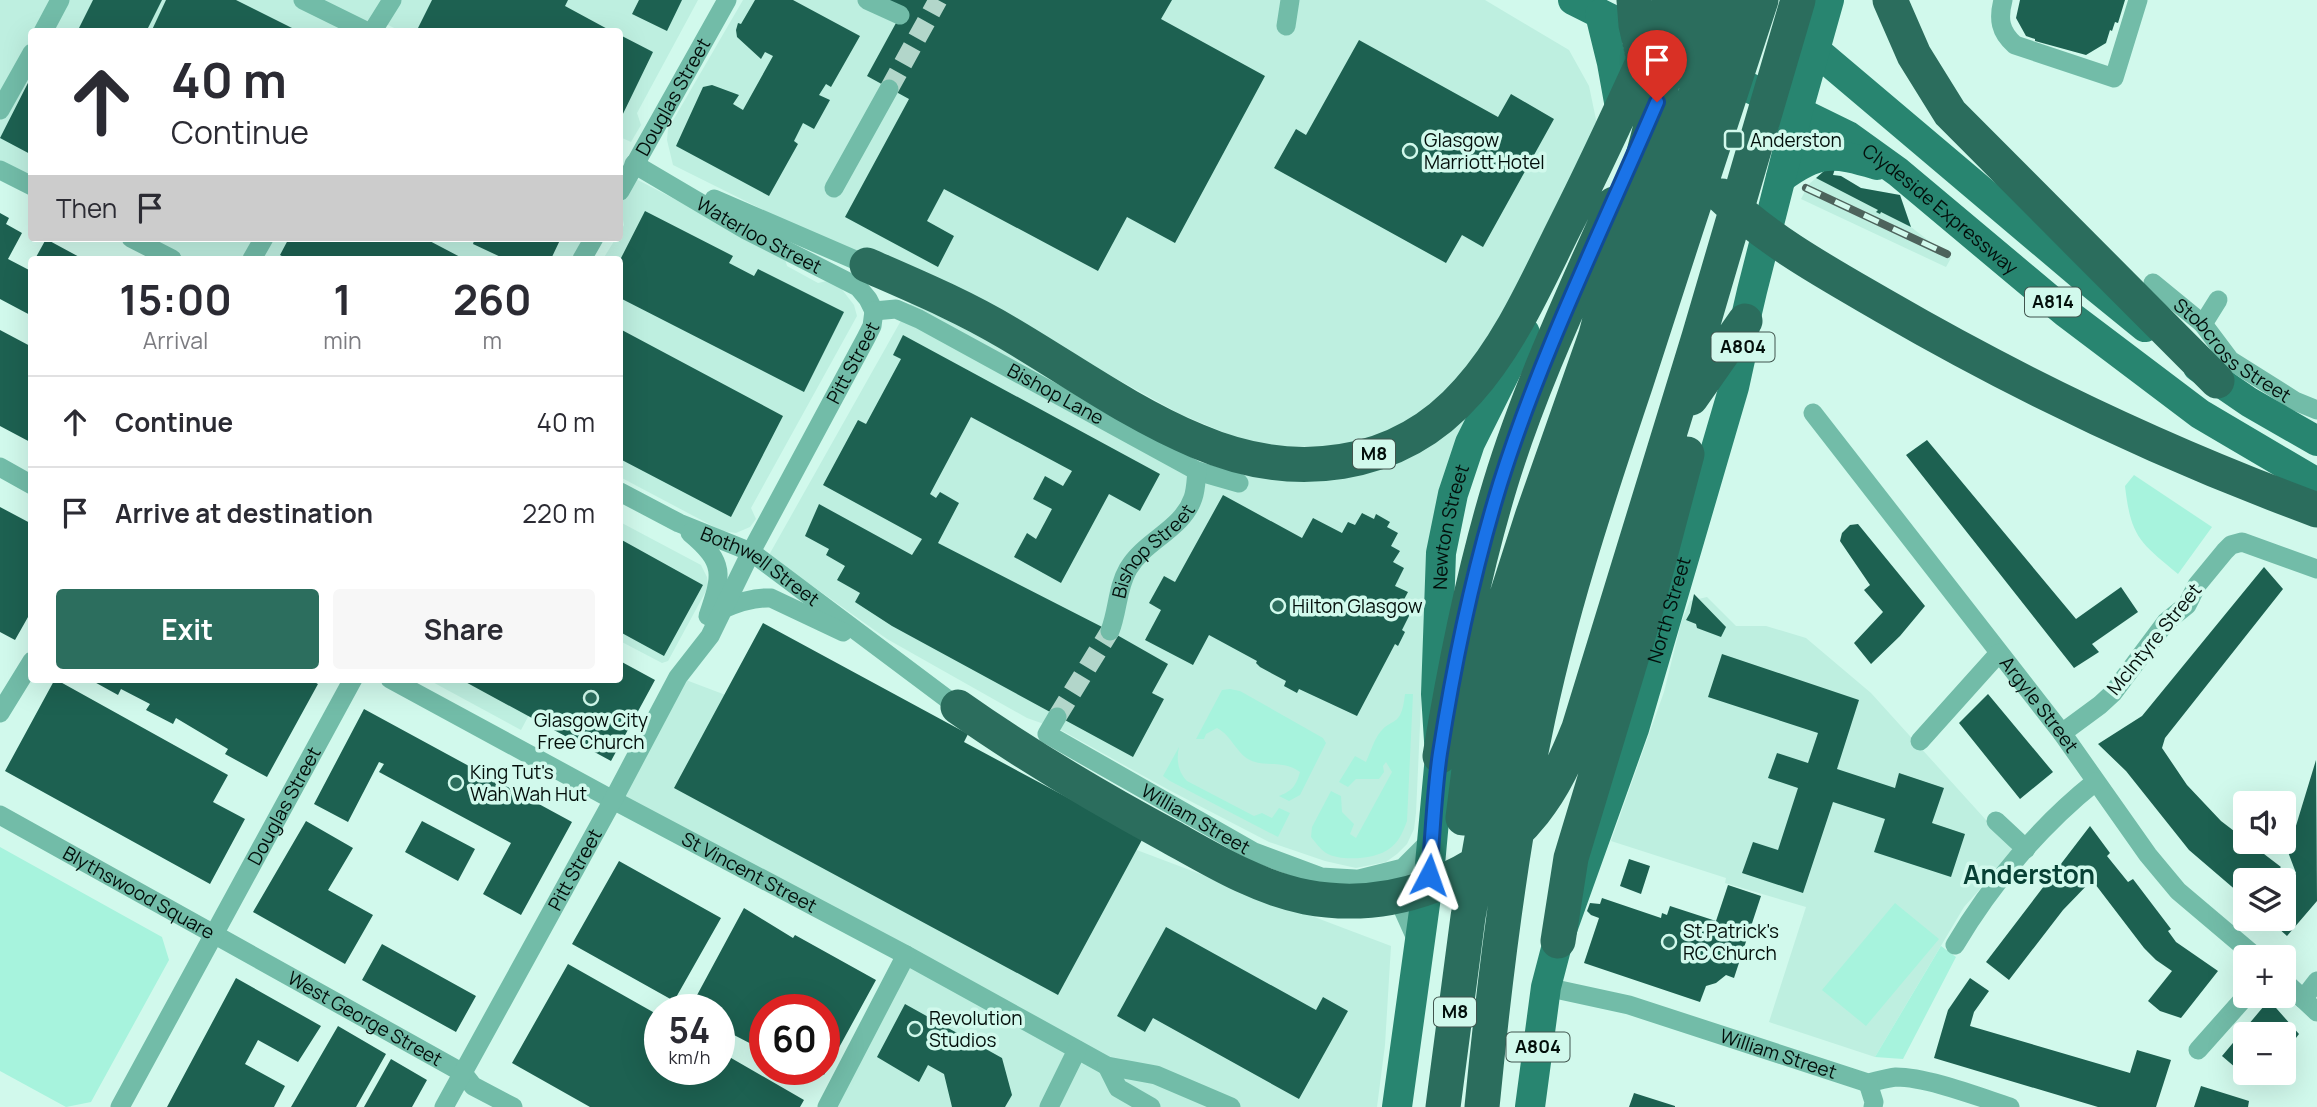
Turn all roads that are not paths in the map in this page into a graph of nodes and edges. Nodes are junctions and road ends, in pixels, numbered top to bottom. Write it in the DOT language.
graph roads {
  1 [pos="60,0"];
  2 [pos="303,0"];
  3 [pos="392,0"];
  4 [pos="727,0"];
  5 [pos="867,0"];
  6 [pos="1290,0"];
  7 [pos="1573,0"];
  8 [pos="1634,0"];
  9 [pos="1651,0"];
  10 [pos="1727,0"];
  11 [pos="1761,0"];
  12 [pos="1784,0"];
  13 [pos="1798,0"];
  14 [pos="1829,0"];
  15 [pos="2003,0"];
  16 [pos="2138,0"];
  17 [pos="1891,3"];
  18 [pos="1686,4"];
  19 [pos="1600,14"];
  20 [pos="900,15"];
  21 [pos="1286,26"];
  22 [pos="45,28"];
  23 [pos="362,28"];
  24 [pos="373,28"];
  25 [pos="1671,50"];
  26 [pos="1815,50"];
  27 [pos="28,60"];
  28 [pos="889,89"];
  29 [pos="1802,97"];
  30 [pos="0,110"];
  31 [pos="1621,113"];
  32 [pos="627,160"];
  33 [pos="0,170"];
  34 [pos="1898,172"];
  35 [pos="623,178"];
  36 [pos="1781,178"];
  37 [pos="28,184"];
  38 [pos="834,188"];
  39 [pos="1741,194"];
  40 [pos="139,242"];
  41 [pos="166,256"];
  42 [pos="867,265"];
  43 [pos="2153,283"];
  44 [pos="2218,300"];
  45 [pos="874,312"];
  46 [pos="1745,321"];
  47 [pos="2203,324"];
  48 [pos="2217,381"];
  49 [pos="2317,410"];
  50 [pos="1813,413"];
  51 [pos="2317,441"];
  52 [pos="1596,460"];
  53 [pos="0,467"];
  54 [pos="1197,471"];
  55 [pos="28,483"];
  56 [pos="1239,483"];
  57 [pos="2317,483"];
  58 [pos="623,494"];
  59 [pos="2317,510"];
  60 [pos="679,523"];
  61 [pos="751,552"];
  62 [pos="2317,569"];
  63 [pos="723,609"];
  64 [pos="1110,631"];
  65 [pos="710,636"];
  66 [pos="1999,653"];
  67 [pos="891,657"];
  68 [pos="28,668"];
  69 [pos="351,683"];
  70 [pos="397,683"];
  71 [pos="958,707"];
  72 [pos="1586,707"];
  73 [pos="0,713"];
  74 [pos="1052,725"];
  75 [pos="2062,733"];
  76 [pos="1920,741"];
  77 [pos="1440,756"];
  78 [pos="2095,782"];
  79 [pos="613,800"];
  80 [pos="0,815"];
  81 [pos="1996,821"];
  82 [pos="1432,839"];
  83 [pos="2025,849"];
  84 [pos="1354,880"];
  85 [pos="1468,917"];
  86 [pos="216,935"];
  87 [pos="1558,941"];
  88 [pos="1955,945"];
  89 [pos="2242,945"];
  90 [pos="1419,946"];
  91 [pos="906,955"];
  92 [pos="2317,981"];
  93 [pos="1546,988"];
  94 [pos="2296,992"];
  95 [pos="2310,1005"];
  96 [pos="2235,1008"];
  97 [pos="1077,1050"];
  98 [pos="2198,1050"];
  99 [pos="1108,1066"];
  100 [pos="463,1073"];
  101 [pos="1868,1083"];
  102 [pos="1396,1104"];
  103 [pos="120,1107"];
  104 [pos="444,1107"];
  105 [pos="513,1107"];
  106 [pos="827,1107"];
  107 [pos="1049,1107"];
  108 [pos="1151,1107"];
  109 [pos="1231,1107"];
  110 [pos="1443,1107"];
  111 [pos="1482,1107"];
  112 [pos="1495,1107"];
  113 [pos="1530,1107"];
  114 [pos="1872,1107"];
  115 [pos="2010,1107"];
  1 -- 22 [label="street"];
  2 -- 23 [label="street"];
  3 -- 24 [label="street"];
  4 -- 32 [label="street, Douglas Street"];
  5 -- 20 [label="street"];
  6 -- 21 [label="street"];
  7 -- 19 [label="main road, A814"];
  8 -- 59 [label="highway"];
  9 -- 18 [label="main road"];
  10 -- 26 [label="main road, A814"];
  10 -- 52 [label="highway, M8"];
  11 -- 52 [label="highway, M8"];
  12 -- 72 [label="highway"];
  13 -- 39 [label="highway"];
  14 -- 26 [label="main road, A804"];
  15 -- 16 [label="street"];
  17 -- 48 [label="highway"];
  18 -- 25 [label="main road, Newton Street"];
  18 -- 29 [label="main road"];
  18 -- 42 [label="highway, M8"];
  18 -- 77 [label="highway"];
  19 -- 25 [label="main road, A814"];
  19 -- 31 [label="main road"];
  25 -- 29 [label="main road, A814"];
  25 -- 31 [label="main road, Newton Street"];
  25 -- 85 [label="highway, M8"];
  26 -- 29 [label="main road, A804"];
  26 -- 48 [label="main road, Clydeside Expressway / A814"];
  27 -- 30 [label="street"];
  28 -- 38 [label="street"];
  29 -- 34 [label="main road, Clydeside Expressway / A814"];
  29 -- 36 [label="main road, North Street / A804"];
  31 -- 77 [label="main road, Newton Street"];
  32 -- 35 [label="street, Douglas Street"];
  32 -- 42 [label="street, Waterloo Street"];
  32 -- 45 [label="street, Waterloo Street"];
  33 -- 37 [label="street"];
  34 -- 36 [label="main road"];
  34 -- 57 [label="main road, Clydeside Expressway / A814"];
  36 -- 46 [label="main road, North Street / A804"];
  39 -- 72 [label="highway"];
  39 -- 87 [label="highway"];
  40 -- 41 [label="street"];
  43 -- 47 [label="street, Stobcross Street"];
  44 -- 47 [label="street"];
  45 -- 54 [label="street, Bishop Lane"];
  45 -- 61 [label="street, Pitt Street"];
  46 -- 87 [label="main road, North Street / A804"];
  46 -- 112 [label="highway"];
  47 -- 49 [label="street, Stobcross Street"];
  48 -- 51 [label="main road, Clydeside Expressway / A814"];
  50 -- 66 [label="street, Argyle Street"];
  52 -- 85 [label="highway, M8"];
  52 -- 111 [label="highway, M8"];
  53 -- 55 [label="street"];
  54 -- 56 [label="street, Bishop Lane"];
  54 -- 64 [label="street, Bishop Street"];
  58 -- 60 [label="street, Bothwell Street"];
  60 -- 61 [label="street, Bothwell Street"];
  60 -- 65 [label="street"];
  61 -- 63 [label="street, Pitt Street"];
  61 -- 67 [label="street, Bothwell Street"];
  62 -- 75 [label="street, McIntyre Street"];
  63 -- 65 [label="street, Pitt Street"];
  63 -- 67 [label="street, Bothwell Street"];
  65 -- 79 [label="street, Pitt Street"];
  66 -- 75 [label="street, Argyle Street"];
  66 -- 76 [label="street"];
  67 -- 71 [label="street, Bothwell Street"];
  68 -- 73 [label="street"];
  69 -- 86 [label="street, Douglas Street"];
  70 -- 79 [label="street, St Vincent Street"];
  71 -- 72 [label="highway"];
  74 -- 84 [label="street, William Street"];
  75 -- 78 [label="street, Argyle Street"];
  77 -- 82 [label="main road, Newton Street"];
  78 -- 83 [label="street"];
  78 -- 89 [label="street, Argyle Street"];
  79 -- 91 [label="street, St Vincent Street"];
  79 -- 100 [label="street, Pitt Street"];
  80 -- 86 [label="street, Blythswood Square"];
  81 -- 83 [label="street"];
  82 -- 84 [label="street, William Street"];
  82 -- 90 [label="main road, Newton Street"];
  83 -- 88 [label="street"];
  84 -- 90 [label="street, William Street"];
  85 -- 110 [label="highway, M8"];
  86 -- 100 [label="street, West George Street"];
  86 -- 103 [label="street, Blythswood Square"];
  87 -- 93 [label="main road, North Street / A804"];
  90 -- 102 [label="main road, Newton Street"];
  91 -- 97 [label="street, St Vincent Street"];
  91 -- 106 [label="street"];
  92 -- 95 [label="street"];
  93 -- 101 [label="street, William Street"];
  93 -- 113 [label="main road, North Street / A804"];
  94 -- 95 [label="street"];
  96 -- 98 [label="street"];
  97 -- 99 [label="street, St Vincent Street"];
  97 -- 107 [label="street"];
  99 -- 108 [label="street, St Vincent Street"];
  99 -- 109 [label="street, St Vincent Street"];
  100 -- 104 [label="street, Pitt Street"];
  100 -- 105 [label="street, West George Street"];
  101 -- 114 [label="street"];
  101 -- 115 [label="street, William Street"];
}
